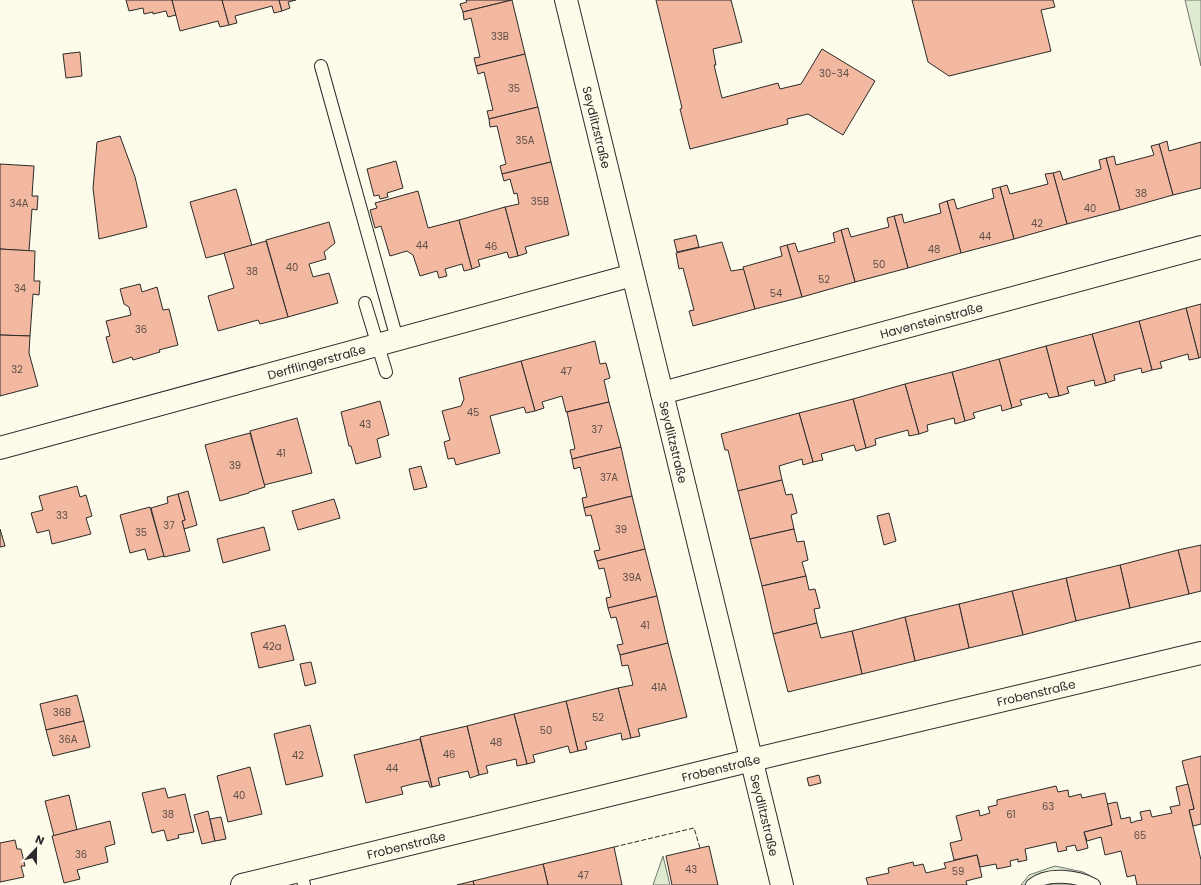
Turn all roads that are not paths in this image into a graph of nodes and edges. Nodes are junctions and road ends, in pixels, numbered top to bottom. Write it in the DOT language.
graph roads {
  1 [pos="566,0"];
  2 [pos="321,66"];
  3 [pos="1201,247"];
  4 [pos="633,275"];
  5 [pos="365,303"];
  6 [pos="387,342"];
  7 [pos="386,372"];
  8 [pos="662,393"];
  9 [pos="0,448"];
  10 [pos="1201,653"];
  11 [pos="752,760"];
  12 [pos="303,878"];
  13 [pos="242,885"];
  14 [pos="782,885"];
  15 [pos="1032,885"];
  16 [pos="1094,885"];
  1 -- 4 [label="street, Seydlitzstraße"];
  2 -- 6 [label="lane"];
  3 -- 8 [label="street, Havensteinstraße"];
  4 -- 6 [label="street, Derfflingerstraße"];
  4 -- 8 [label="street, Seydlitzstraße"];
  5 -- 6 [label="lane"];
  6 -- 7 [label="lane"];
  6 -- 9 [label="street, Derfflingerstraße"];
  8 -- 11 [label="street, Seydlitzstraße"];
  10 -- 11 [label="street, Frobenstraße"];
  11 -- 12 [label="street, Frobenstraße"];
  11 -- 14 [label="street, Seydlitzstraße"];
  12 -- 13 [label="street, Frobenstraße"];
  15 -- 16 [label="lane"];
}
